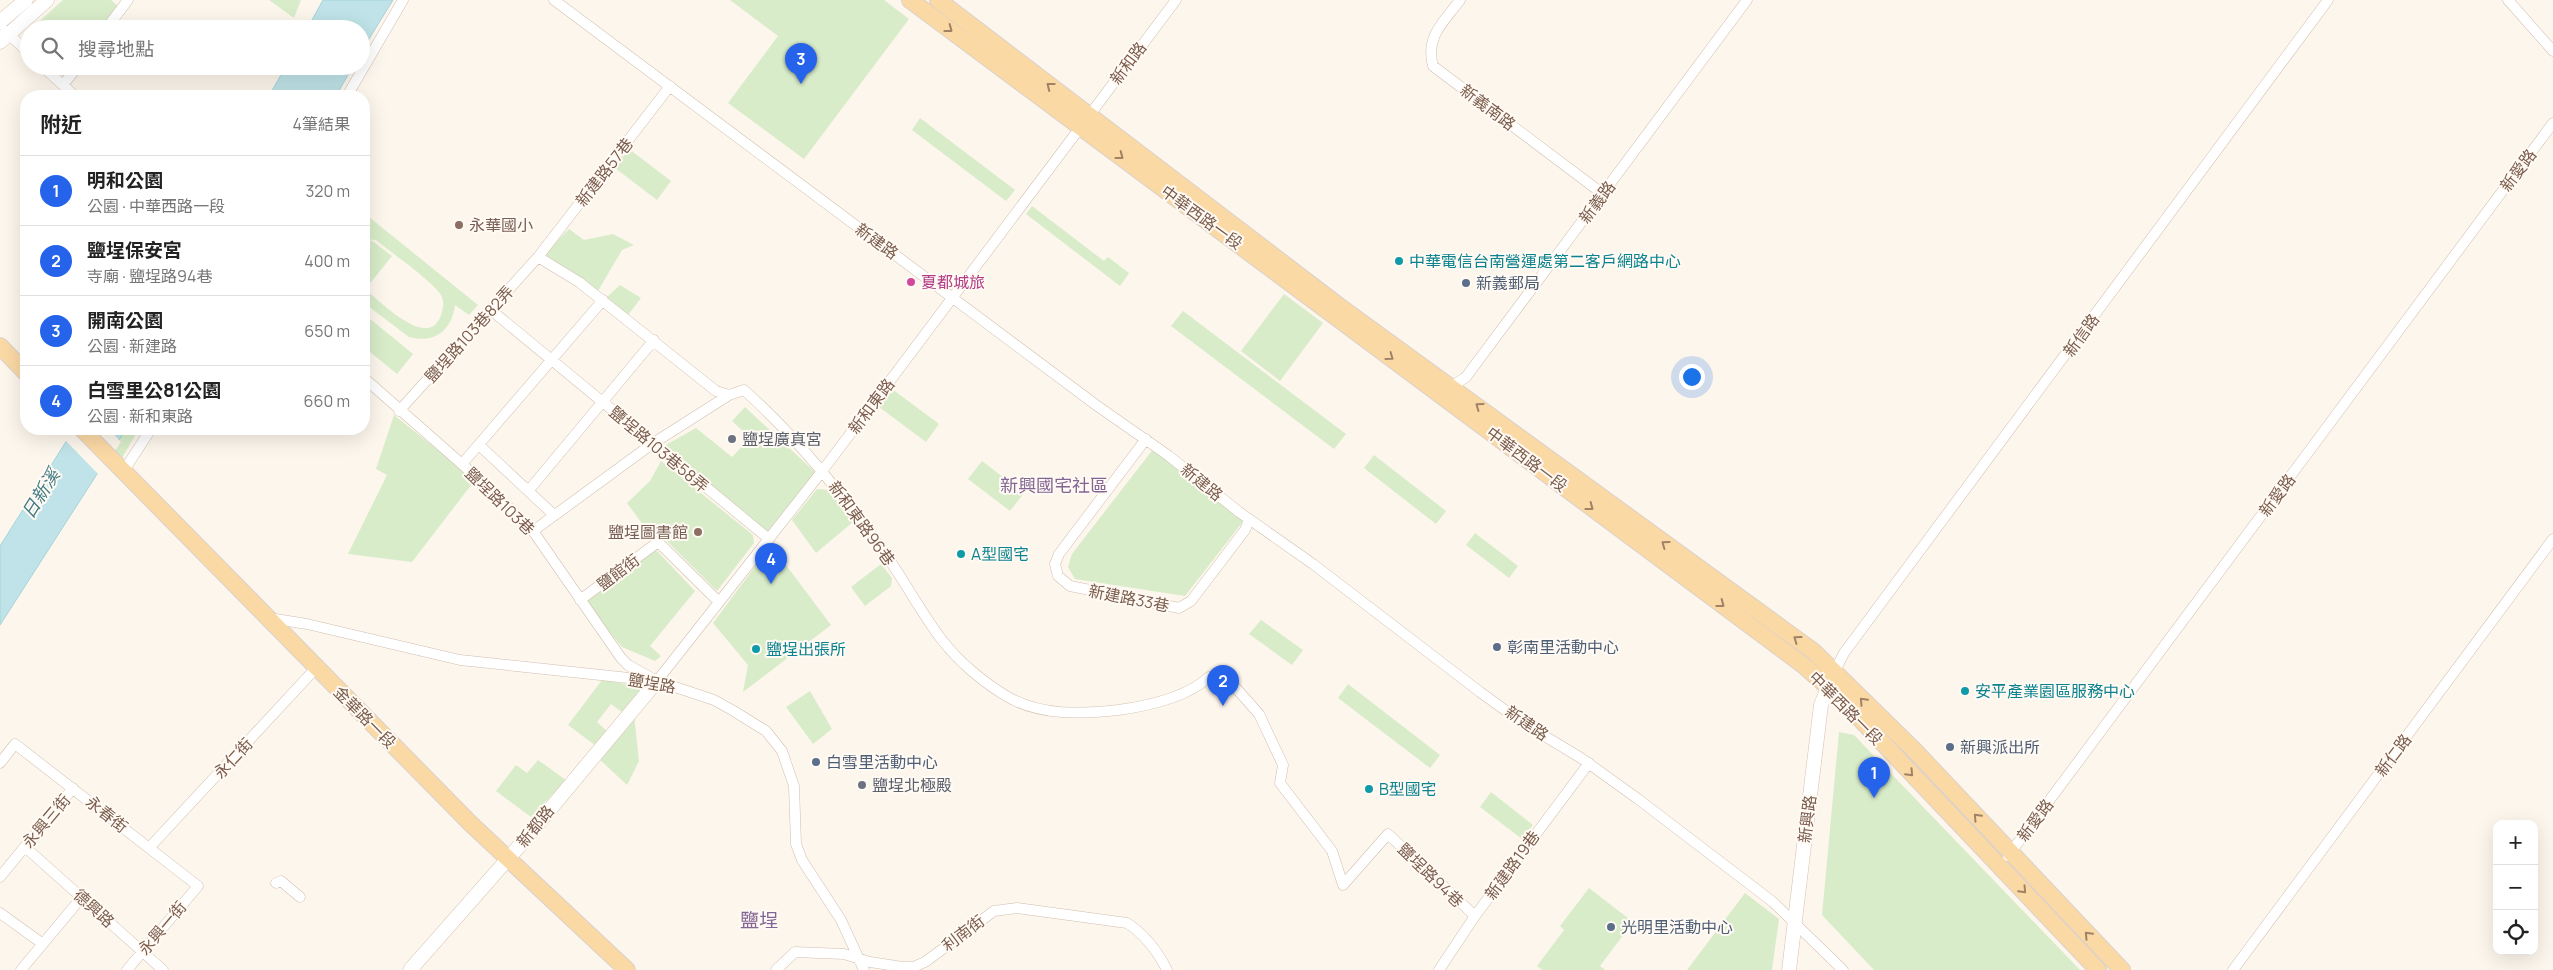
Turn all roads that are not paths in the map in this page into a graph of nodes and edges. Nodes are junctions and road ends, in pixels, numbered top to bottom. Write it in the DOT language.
graph roads {
  1 [pos="26,0"];
  2 [pos="47,0"];
  3 [pos="128,0"];
  4 [pos="403,0"];
  5 [pos="554,0"];
  6 [pos="910,0"];
  7 [pos="938,0"];
  8 [pos="1176,0"];
  9 [pos="1460,0"];
  10 [pos="1747,0"];
  11 [pos="2328,0"];
  12 [pos="2508,0"];
  13 [pos="21,20"];
  14 [pos="113,20"];
  15 [pos="20,21"];
  16 [pos="0,22"];
  17 [pos="3,34"];
  18 [pos="20,46"];
  19 [pos="2553,51"];
  20 [pos="370,57"];
  21 [pos="52,75"];
  22 [pos="71,75"];
  23 [pos="359,75"];
  24 [pos="63,85"];
  25 [pos="670,86"];
  26 [pos="68,90"];
  27 [pos="350,90"];
  28 [pos="1085,121"];
  29 [pos="2553,123"];
  30 [pos="1603,194"];
  31 [pos="538,257"];
  32 [pos="954,297"];
  33 [pos="603,300"];
  34 [pos="491,310"];
  35 [pos="654,340"];
  36 [pos="0,346"];
  37 [pos="551,358"];
  38 [pos="20,367"];
  39 [pos="370,384"];
  40 [pos="1445,390"];
  41 [pos="729,395"];
  42 [pos="603,402"];
  43 [pos="400,411"];
  44 [pos="88,435"];
  45 [pos="147,435"];
  46 [pos="1146,439"];
  47 [pos="652,444"];
  48 [pos="479,445"];
  49 [pos="462,464"];
  50 [pos="823,470"];
  51 [pos="123,472"];
  52 [pos="529,490"];
  53 [pos="554,515"];
  54 [pos="1249,520"];
  55 [pos="533,531"];
  56 [pos="769,539"];
  57 [pos="2553,539"];
  58 [pos="580,600"];
  59 [pos="719,602"];
  60 [pos="268,618"];
  61 [pos="316,668"];
  62 [pos="1834,671"];
  63 [pos="657,681"];
  64 [pos="1235,687"];
  65 [pos="1828,687"];
  66 [pos="0,763"];
  67 [pos="1589,763"];
  68 [pos="73,788"];
  69 [pos="25,847"];
  70 [pos="149,848"];
  71 [pos="2010,853"];
  72 [pos="508,859"];
  73 [pos="2000,866"];
  74 [pos="0,877"];
  75 [pos="276,883"];
  76 [pos="198,886"];
  77 [pos="300,897"];
  78 [pos="82,898"];
  79 [pos="0,912"];
  80 [pos="1474,916"];
  81 [pos="1794,922"];
  82 [pos="43,944"];
  83 [pos="142,952"];
  84 [pos="859,959"];
  85 [pos="21,970"];
  86 [pos="127,970"];
  87 [pos="163,970"];
  88 [pos="410,970"];
  89 [pos="627,970"];
  90 [pos="776,970"];
  91 [pos="864,970"];
  92 [pos="1168,970"];
  93 [pos="1439,970"];
  94 [pos="1789,970"];
  95 [pos="1843,970"];
  96 [pos="2098,970"];
  97 [pos="2122,970"];
  98 [pos="2233,970"];
  1 -- 16 [label="street"];
  2 -- 13 [label="street"];
  3 -- 14 [label="street"];
  4 -- 20 [label="street"];
  5 -- 25 [label="street, 新建路"];
  6 -- 28 [label="main road, 中華西路一段, one-way"];
  28 -- 7 [label="main road, 中華西路一段, one-way"];
  8 -- 28 [label="street, 新和路"];
  9 -- 30 [label="street, 新義南路"];
  10 -- 30 [label="street, 新義路"];
  11 -- 62 [label="street, 新信路"];
  12 -- 19 [label="street"];
  15 -- 17 [label="street"];
  17 -- 18 [label="street"];
  21 -- 24 [label="street"];
  22 -- 24 [label="street"];
  23 -- 27 [label="street"];
  24 -- 26 [label="street"];
  25 -- 31 [label="street, 新建路57巷"];
  25 -- 32 [label="street, 新建路"];
  28 -- 32 [label="street, 新和東路"];
  28 -- 40 [label="main road, 中華西路一段"];
  29 -- 71 [label="street, 新愛路"];
  30 -- 40 [label="street, 新義路"];
  31 -- 33 [label="street"];
  31 -- 34 [label="street, 鹽埕路103巷82弄"];
  32 -- 46 [label="street, 新建路"];
  32 -- 50 [label="street, 新和東路"];
  33 -- 35 [label="street"];
  33 -- 37 [label="street"];
  34 -- 37 [label="street, 鹽埕路103巷58弄"];
  34 -- 43 [label="street, 鹽埕路103巷82弄"];
  35 -- 41 [label="street"];
  35 -- 42 [label="street"];
  36 -- 38 [label="main road"];
  37 -- 42 [label="street, 鹽埕路103巷58弄"];
  37 -- 48 [label="street"];
  39 -- 43 [label="street, 鹽埕路103巷"];
  62 -- 40 [label="main road, 中華西路一段, one-way"];
  40 -- 65 [label="main road, 中華西路一段, one-way"];
  41 -- 47 [label="street"];
  41 -- 50 [label="street, 新和東路96巷"];
  42 -- 47 [label="street, 鹽埕路103巷58弄"];
  42 -- 52 [label="street"];
  43 -- 49 [label="street, 鹽埕路103巷"];
  44 -- 51 [label="main road, 金華路一段"];
  45 -- 51 [label="street"];
  46 -- 54 [label="street, 新建路"];
  46 -- 54 [label="street, 新建路33巷"];
  47 -- 53 [label="street"];
  47 -- 56 [label="street, 鹽埕路103巷58弄"];
  48 -- 49 [label="street"];
  48 -- 52 [label="street, 鹽埕路103巷"];
  49 -- 55 [label="street, 鹽埕路103巷"];
  50 -- 56 [label="street, 新和東路"];
  50 -- 64 [label="street, 新和東路96巷"];
  51 -- 60 [label="main road, 金華路一段"];
  52 -- 53 [label="street, 鹽埕路103巷"];
  53 -- 55 [label="street"];
  54 -- 67 [label="street, 新建路"];
  55 -- 58 [label="street, 鹽埕路103巷"];
  56 -- 59 [label="street, 新和東路"];
  57 -- 98 [label="street, 新仁路"];
  58 -- 59 [label="street, 鹽館街"];
  58 -- 63 [label="street, 鹽埕路103巷"];
  59 -- 63 [label="street, 新和東路"];
  60 -- 61 [label="main road, 金華路一段"];
  60 -- 63 [label="street, 鹽埕路"];
  61 -- 70 [label="street, 永仁街"];
  61 -- 72 [label="main road, 金華路一段"];
  62 -- 65 [label="street, 新興路"];
  71 -- 62 [label="main road, 中華西路一段, one-way"];
  63 -- 72 [label="street, 新都路"];
  63 -- 84 [label="street, 鹽埕路"];
  64 -- 80 [label="street, 鹽埕路94巷"];
  65 -- 73 [label="main road, 中華西路一段, one-way"];
  65 -- 81 [label="street, 新興路"];
  66 -- 68 [label="street, 永春街"];
  67 -- 80 [label="street, 新建路19巷"];
  67 -- 81 [label="street, 新建路"];
  68 -- 69 [label="street, 永興三街"];
  68 -- 70 [label="street, 永春街"];
  69 -- 74 [label="street, 永興三街"];
  69 -- 78 [label="street, 德興路"];
  70 -- 76 [label="street, 永春街"];
  71 -- 73 [label="street, 新愛路"];
  97 -- 71 [label="main road, 中華西路一段, one-way"];
  72 -- 88 [label="street, 新都路"];
  72 -- 89 [label="main road, 金華路一段"];
  73 -- 96 [label="main road, 中華西路一段, one-way"];
  75 -- 77 [label="street"];
  76 -- 83 [label="street, 永興一街"];
  78 -- 82 [label="street"];
  78 -- 83 [label="street, 德興路"];
  79 -- 82 [label="street"];
  80 -- 93 [label="street, 新建路19巷"];
  81 -- 94 [label="street, 新興路"];
  81 -- 95 [label="street, 新建路"];
  82 -- 85 [label="street"];
  83 -- 86 [label="street, 永興一街"];
  83 -- 87 [label="street, 德興路"];
  84 -- 90 [label="street, 利南街"];
  84 -- 91 [label="street, 鹽埕路"];
  84 -- 92 [label="street, 利南街"];
}
